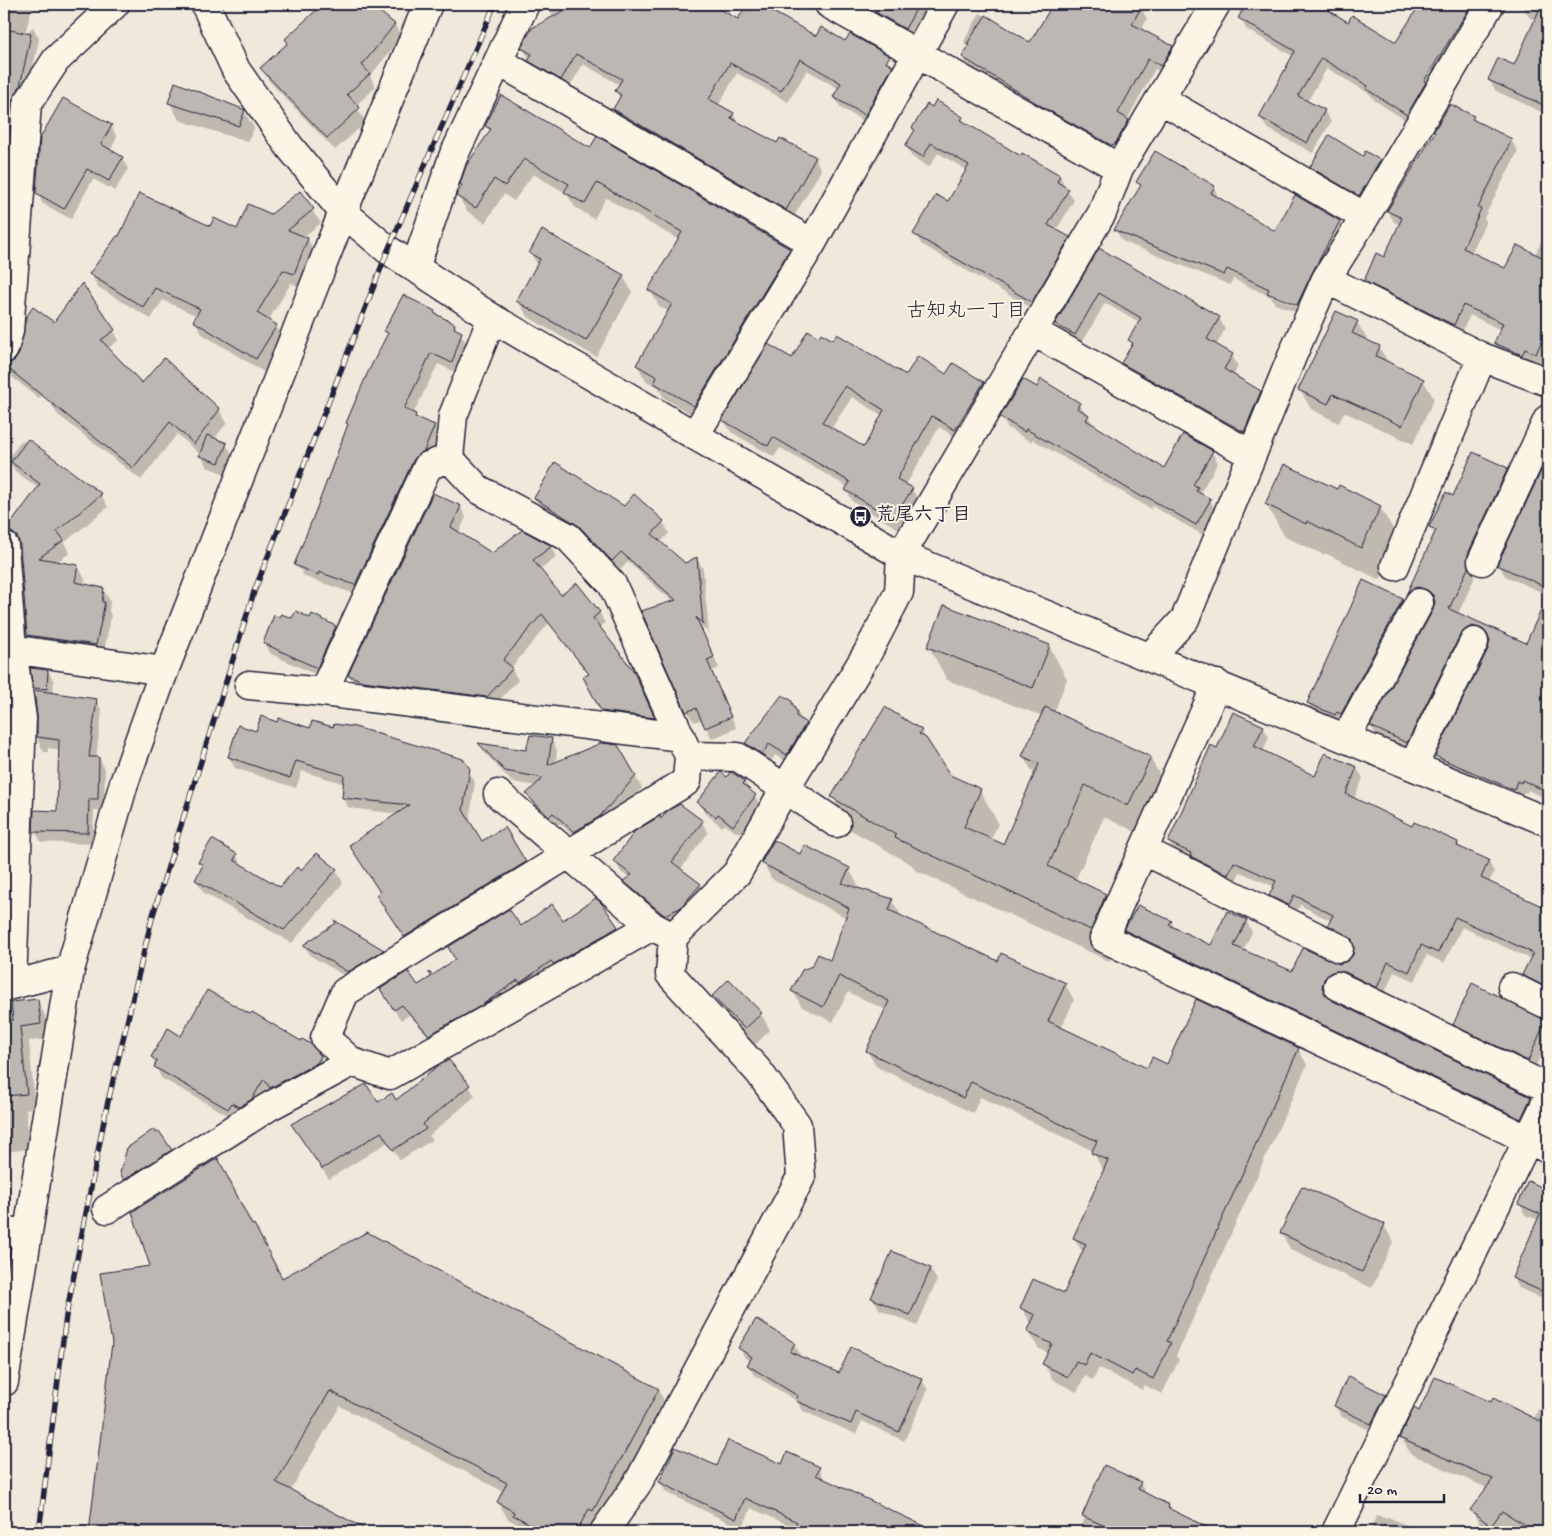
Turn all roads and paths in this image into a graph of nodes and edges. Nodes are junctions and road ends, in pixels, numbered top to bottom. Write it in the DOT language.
graph roads {
  1 [pos="115,4"];
  2 [pos="205,4"];
  3 [pos="428,4"];
  4 [pos="525,4"];
  5 [pos="829,4"];
  6 [pos="945,4"];
  7 [pos="1216,4"];
  8 [pos="1490,4"];
  9 [pos="917,53"];
  10 [pos="498,61"];
  11 [pos="1160,99"];
  12 [pos="15,101"];
  13 [pos="1120,168"];
  14 [pos="344,212"];
  15 [pos="1365,218"];
  16 [pos="812,243"];
  17 [pos="415,268"];
  18 [pos="1326,279"];
  19 [pos="492,318"];
  20 [pos="1034,332"];
  21 [pos="4,349"];
  22 [pos="1482,357"];
  23 [pos="1546,377"];
  24 [pos="1548,419"];
  25 [pos="696,435"];
  26 [pos="1252,455"];
  27 [pos="450,458"];
  28 [pos="4,546"];
  29 [pos="902,555"];
  30 [pos="1482,561"];
  31 [pos="1395,566"];
  32 [pos="1418,603"];
  33 [pos="1474,642"];
  34 [pos="8,649"];
  35 [pos="1151,656"];
  36 [pos="164,671"];
  37 [pos="1217,684"];
  38 [pos="249,685"];
  39 [pos="323,692"];
  40 [pos="1346,738"];
  41 [pos="685,746"];
  42 [pos="1413,766"];
  43 [pos="784,790"];
  44 [pos="498,794"];
  45 [pos="1548,822"];
  46 [pos="836,823"];
  47 [pos="1143,850"];
  48 [pos="569,855"];
  49 [pos="662,932"];
  50 [pos="1339,948"];
  51 [pos="70,970"];
  52 [pos="8,986"];
  53 [pos="1338,986"];
  54 [pos="1512,987"];
  55 [pos="1548,1005"];
  56 [pos="352,1062"];
  57 [pos="1548,1088"];
  58 [pos="1548,1099"];
  59 [pos="1539,1144"];
  60 [pos="107,1209"];
  61 [pos="16,1232"];
  62 [pos="4,1382"];
  63 [pos="604,1532"];
  64 [pos="1336,1532"];
  1 -- 12 [label="street"];
  2 -- 14 [label="street"];
  3 -- 14 [label="street"];
  4 -- 10 [label="street"];
  5 -- 9 [label="street"];
  6 -- 9 [label="street"];
  7 -- 11 [label="street"];
  8 -- 15 [label="street"];
  9 -- 13 [label="street"];
  9 -- 16 [label="street"];
  10 -- 16 [label="street"];
  10 -- 17 [label="street"];
  11 -- 13 [label="street"];
  11 -- 15 [label="street"];
  12 -- 21 [label="street"];
  13 -- 20 [label="street"];
  14 -- 17 [label="street"];
  14 -- 36 [label="street"];
  15 -- 18 [label="street"];
  16 -- 25 [label="street"];
  17 -- 19 [label="street"];
  18 -- 22 [label="street"];
  18 -- 26 [label="street"];
  19 -- 25 [label="street"];
  19 -- 27 [label="street"];
  20 -- 26 [label="street"];
  20 -- 29 [label="street"];
  22 -- 23 [label="street"];
  22 -- 31 [label="street"];
  24 -- 30 [label="street"];
  25 -- 29 [label="street"];
  26 -- 35 [label="street"];
  27 -- 39 [label="street"];
  27 -- 41 [label="street"];
  28 -- 34 [label="street"];
  29 -- 35 [label="street"];
  29 -- 43 [label="street"];
  32 -- 40 [label="street"];
  33 -- 42 [label="street"];
  34 -- 36 [label="street"];
  34 -- 52 [label="street"];
  35 -- 37 [label="street"];
  36 -- 51 [label="street"];
  37 -- 40 [label="street"];
  37 -- 47 [label="street"];
  38 -- 39 [label="street"];
  39 -- 41 [label="street"];
  40 -- 42 [label="street"];
  41 -- 43 [label="street"];
  41 -- 48 [label="street"];
  42 -- 45 [label="street"];
  43 -- 46 [label="street"];
  43 -- 49 [label="street"];
  44 -- 48 [label="street"];
  47 -- 50 [label="street"];
  47 -- 59 [label="street"];
  48 -- 49 [label="street"];
  48 -- 56 [label="street"];
  49 -- 56 [label="street"];
  49 -- 63 [label="street"];
  51 -- 52 [label="street"];
  51 -- 61 [label="street"];
  53 -- 57 [label="street"];
  54 -- 55 [label="street"];
  56 -- 60 [label="street"];
  58 -- 59 [label="street"];
  59 -- 64 [label="street"];
  61 -- 62 [label="street"];
}
